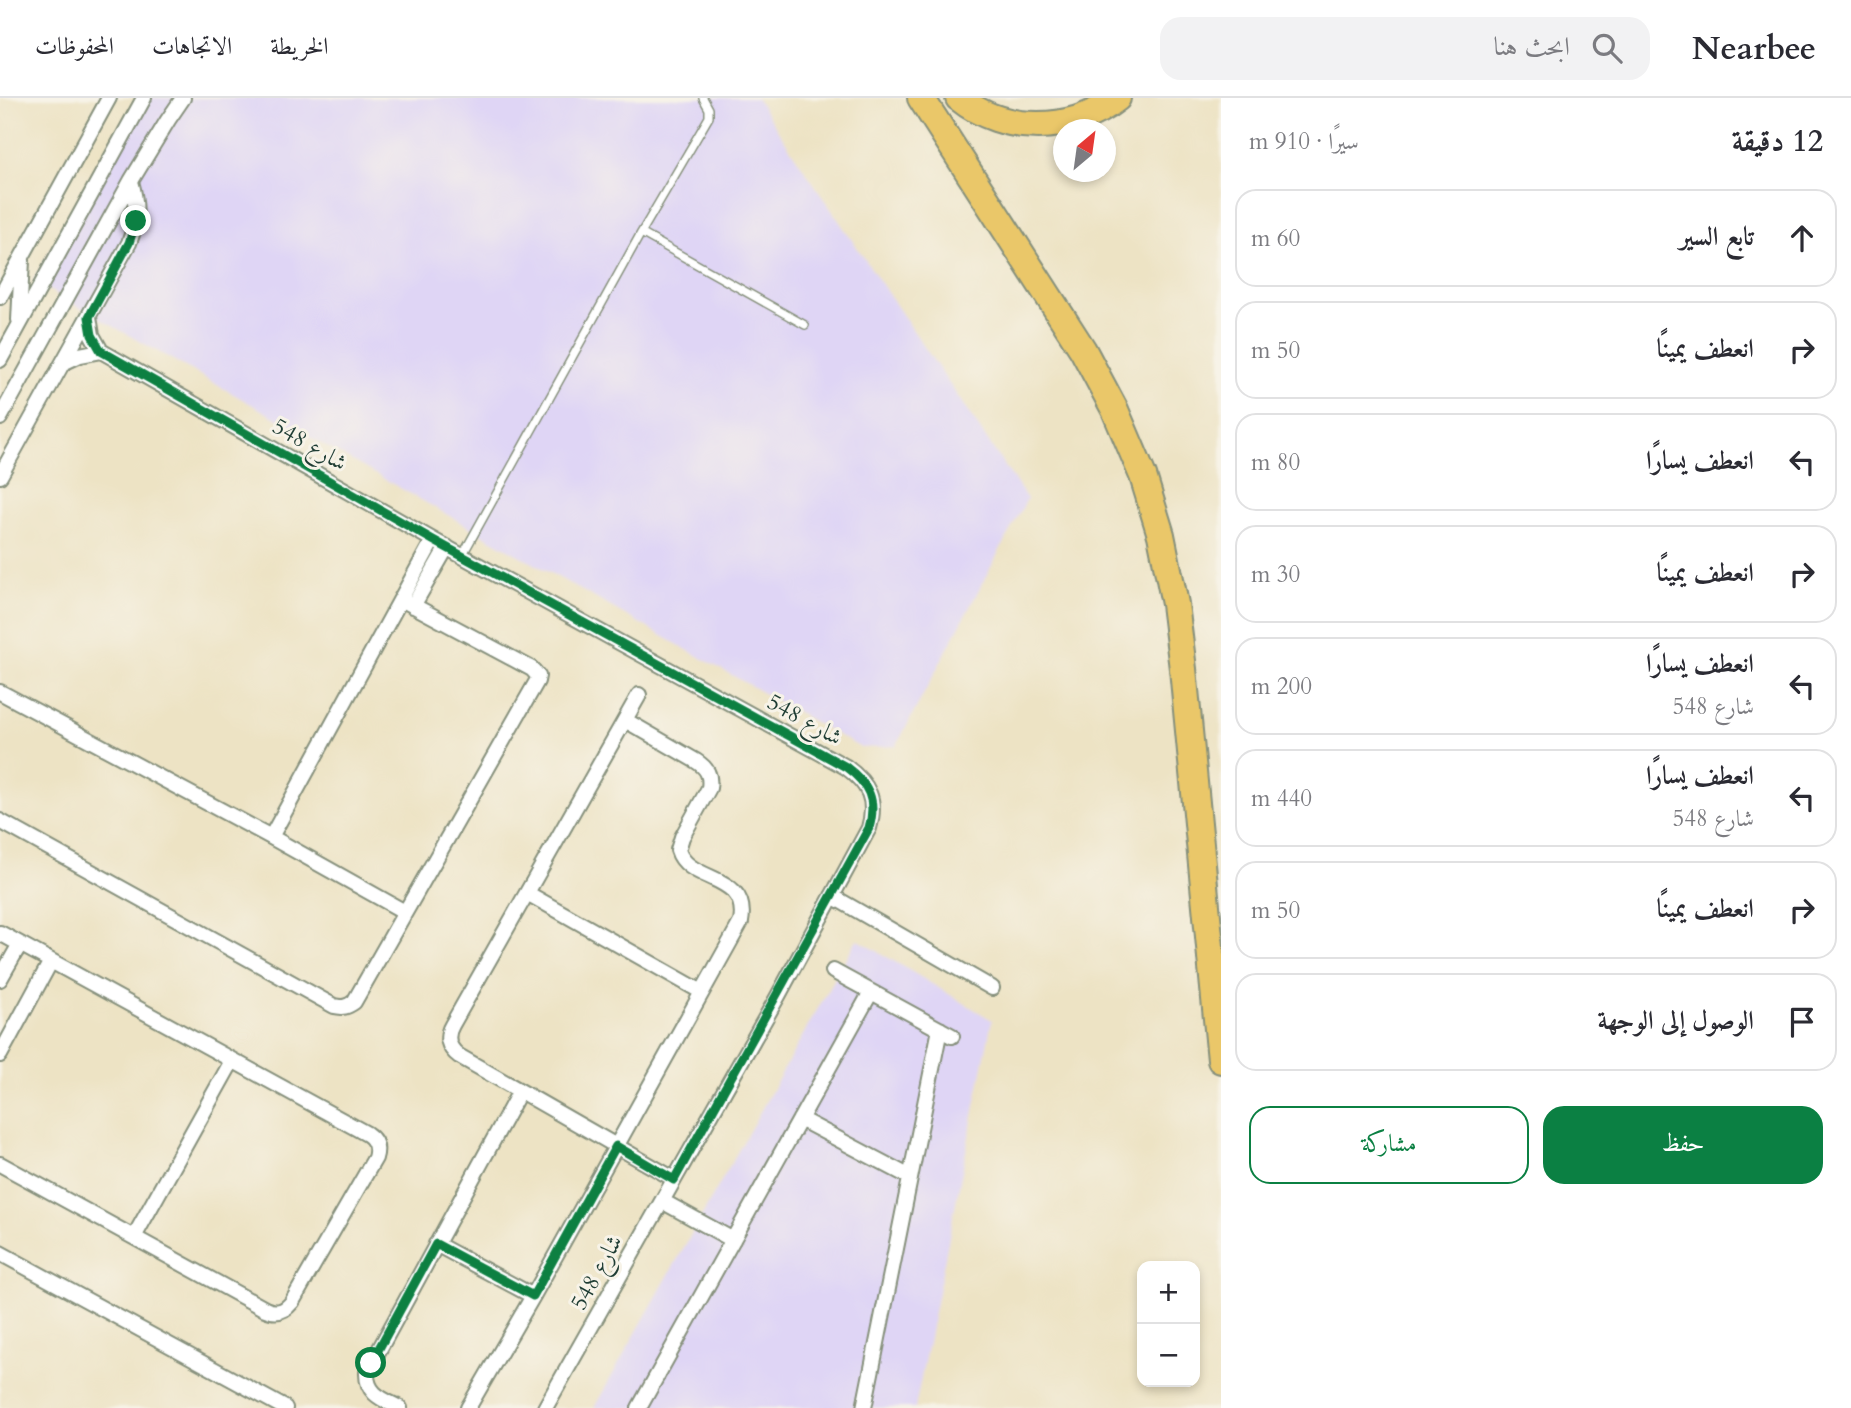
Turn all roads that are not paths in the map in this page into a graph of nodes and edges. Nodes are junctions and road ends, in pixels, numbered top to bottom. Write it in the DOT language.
graph roads {
  1 [pos="109,98"];
  2 [pos="144,98"];
  3 [pos="183,98"];
  4 [pos="703,98"];
  5 [pos="905,98"];
  6 [pos="921,98"];
  7 [pos="959,98"];
  8 [pos="1117,98"];
  9 [pos="131,181"];
  10 [pos="993,211"];
  11 [pos="640,233"];
  12 [pos="23,255"];
  13 [pos="0,297"];
  14 [pos="89,317"];
  15 [pos="805,325"];
  16 [pos="19,326"];
  17 [pos="101,351"];
  18 [pos="0,360"];
  19 [pos="62,364"];
  20 [pos="0,418"];
  21 [pos="0,476"];
  22 [pos="433,540"];
  23 [pos="447,547"];
  24 [pos="462,556"];
  25 [pos="407,602"];
  26 [pos="0,692"];
  27 [pos="639,695"];
  28 [pos="625,720"];
  29 [pos="0,821"];
  30 [pos="271,837"];
  31 [pos="527,894"];
  32 [pos="832,896"];
  33 [pos="405,912"];
  34 [pos="0,933"];
  35 [pos="20,944"];
  36 [pos="51,961"];
  37 [pos="833,971"];
  38 [pos="0,979"];
  39 [pos="992,988"];
  40 [pos="702,992"];
  41 [pos="871,992"];
  42 [pos="0,1055"];
  43 [pos="1221,1060"];
  44 [pos="232,1061"];
  45 [pos="520,1091"];
  46 [pos="800,1119"];
  47 [pos="616,1146"];
  48 [pos="0,1164"];
  49 [pos="910,1177"];
  50 [pos="674,1180"];
  51 [pos="662,1200"];
  52 [pos="134,1237"];
  53 [pos="733,1240"];
  54 [pos="436,1244"];
  55 [pos="0,1253"];
  56 [pos="533,1296"];
  57 [pos="285,1408"];
  58 [pos="400,1408"];
  59 [pos="468,1408"];
  60 [pos="545,1408"];
  61 [pos="639,1408"];
  62 [pos="864,1408"];
  1 -- 12 [label="street"];
  2 -- 16 [label="street"];
  3 -- 9 [label="street"];
  4 -- 11 [label="lane"];
  5 -- 10 [label="highway"];
  6 -- 10 [label="highway"];
  7 -- 8 [label="highway"];
  9 -- 14 [label="street"];
  9 -- 20 [label="street"];
  10 -- 43 [label="highway"];
  11 -- 15 [label="lane"];
  11 -- 24 [label="lane"];
  12 -- 13 [label="street"];
  12 -- 16 [label="street"];
  14 -- 17 [label="street"];
  14 -- 19 [label="street"];
  16 -- 18 [label="street"];
  17 -- 19 [label="street"];
  17 -- 22 [label="street, شارع 548"];
  19 -- 21 [label="street"];
  22 -- 23 [label="street, شارع 548"];
  22 -- 25 [label="street"];
  23 -- 24 [label="street, شارع 548"];
  23 -- 25 [label="street"];
  24 -- 32 [label="street, شارع 548"];
  25 -- 30 [label="street"];
  25 -- 33 [label="street"];
  26 -- 30 [label="street"];
  27 -- 28 [label="street"];
  28 -- 31 [label="street"];
  28 -- 40 [label="street"];
  29 -- 33 [label="street"];
  30 -- 33 [label="street"];
  31 -- 40 [label="street"];
  31 -- 45 [label="street"];
  32 -- 39 [label="street"];
  32 -- 50 [label="street, شارع 548"];
  34 -- 35 [label="street"];
  35 -- 36 [label="street"];
  35 -- 38 [label="street"];
  36 -- 42 [label="street"];
  36 -- 44 [label="street"];
  37 -- 41 [label="street"];
  40 -- 47 [label="street"];
  41 -- 46 [label="street"];
  41 -- 49 [label="street"];
  44 -- 52 [label="street"];
  44 -- 52 [label="street"];
  45 -- 47 [label="street"];
  45 -- 54 [label="street"];
  46 -- 49 [label="street"];
  46 -- 53 [label="street"];
  47 -- 50 [label="street"];
  47 -- 56 [label="street"];
  48 -- 52 [label="street"];
  49 -- 62 [label="street"];
  50 -- 51 [label="street, شارع 548"];
  51 -- 53 [label="street"];
  51 -- 60 [label="street, شارع 548"];
  53 -- 61 [label="street"];
  54 -- 56 [label="street"];
  54 -- 58 [label="street"];
  55 -- 57 [label="street"];
  56 -- 59 [label="street"];
}
